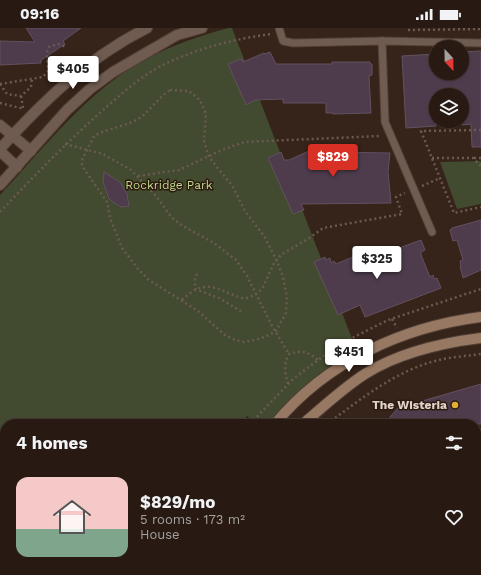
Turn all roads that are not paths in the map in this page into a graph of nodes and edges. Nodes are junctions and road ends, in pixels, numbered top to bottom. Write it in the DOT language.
graph roads {
  1 [pos="147,28"];
  2 [pos="202,28"];
  3 [pos="279,30"];
  4 [pos="382,41"];
  5 [pos="481,43"];
  6 [pos="0,125"];
  7 [pos="12,136"];
  8 [pos="0,150"];
  9 [pos="31,151"];
  10 [pos="17,167"];
  11 [pos="0,185"];
  12 [pos="432,232"];
  13 [pos="481,317"];
  14 [pos="481,338"];
  15 [pos="280,419"];
  16 [pos="309,419"];
  1 -- 7 [label="street"];
  2 -- 9 [label="street"];
  3 -- 4 [label="lane"];
  4 -- 5 [label="lane"];
  4 -- 12 [label="lane"];
  6 -- 7 [label="street"];
  7 -- 8 [label="street"];
  7 -- 9 [label="street"];
  8 -- 10 [label="street"];
  9 -- 10 [label="street"];
  10 -- 11 [label="street"];
  13 -- 15 [label="main road"];
  14 -- 16 [label="main road"];
}
